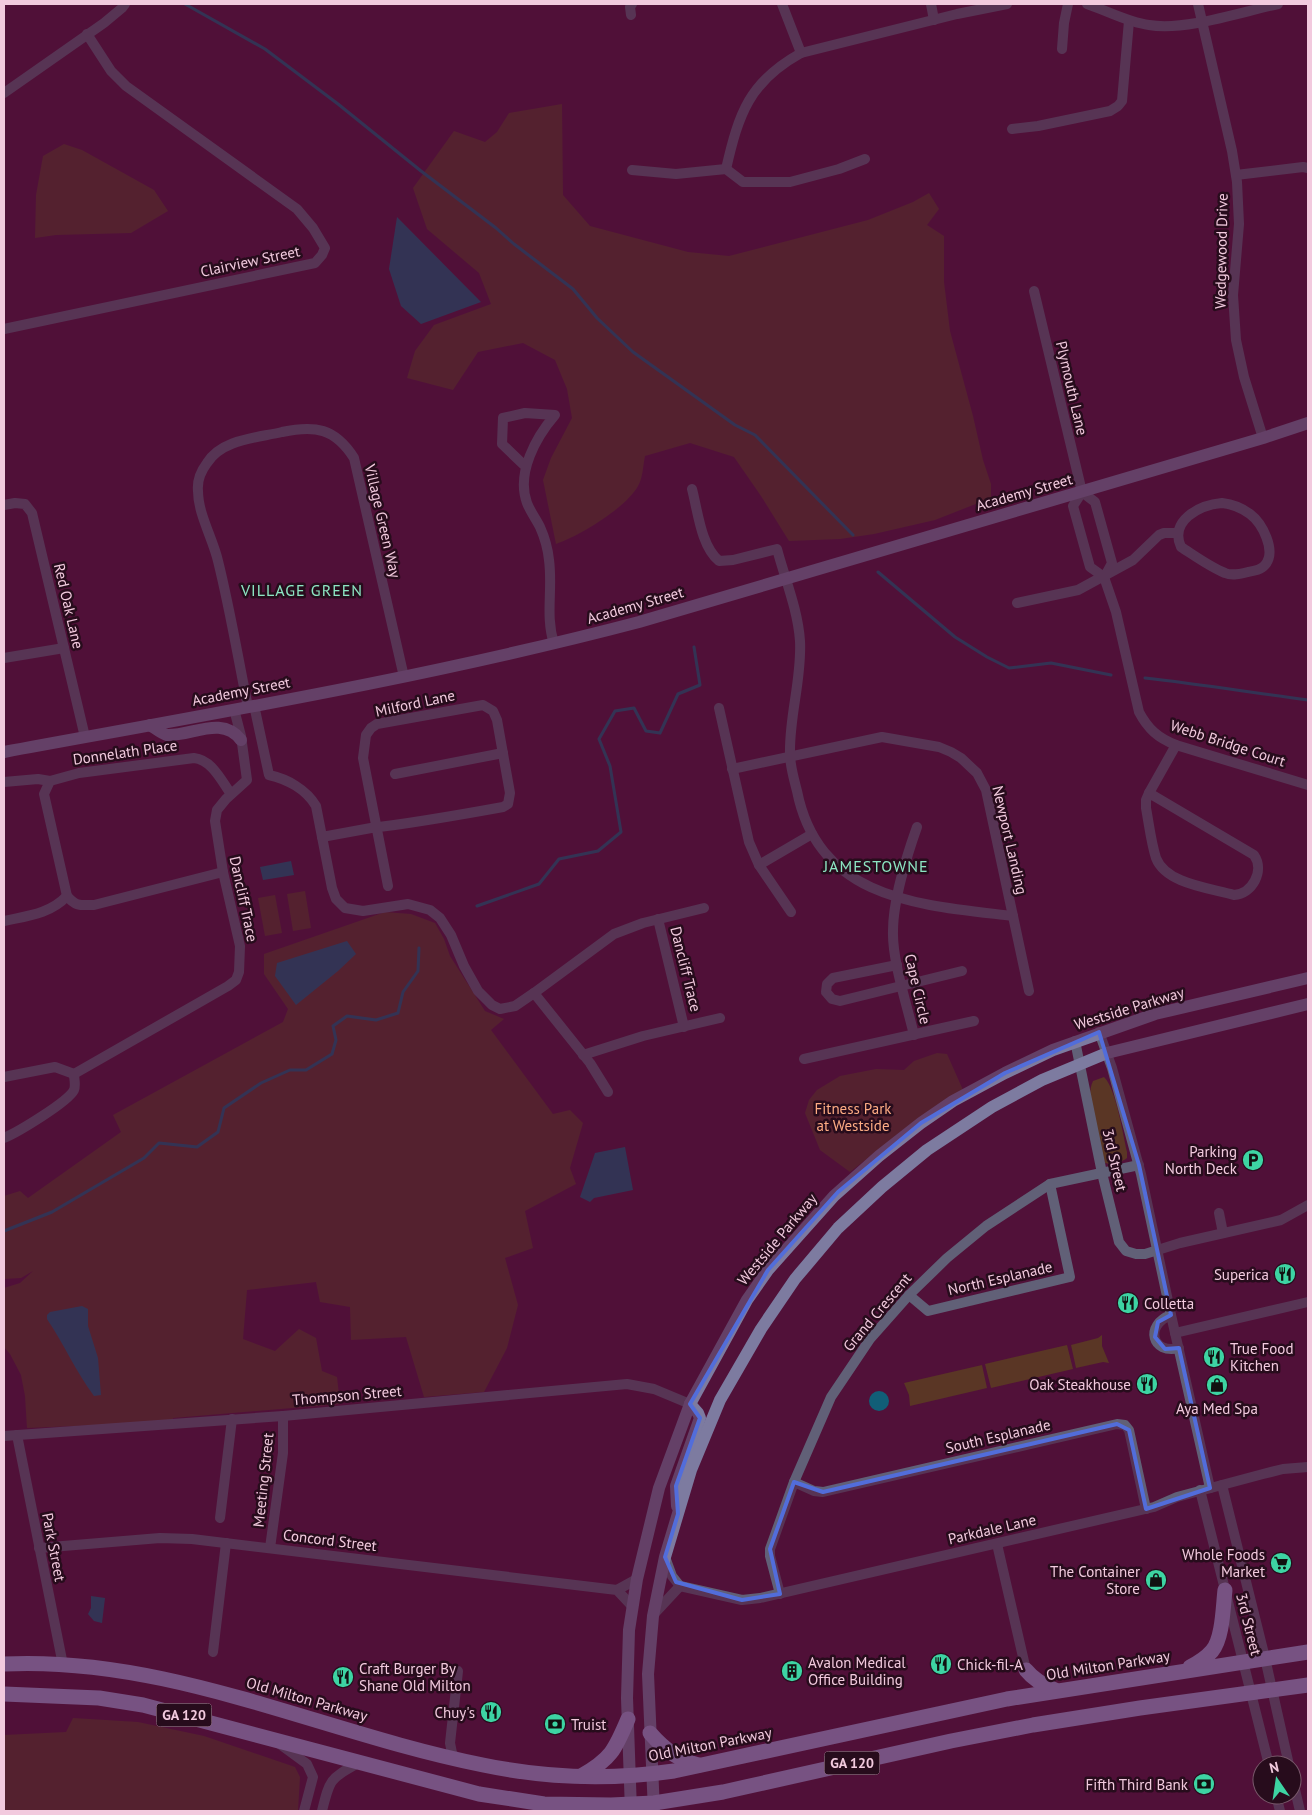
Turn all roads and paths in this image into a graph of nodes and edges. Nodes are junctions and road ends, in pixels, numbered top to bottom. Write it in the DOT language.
graph roads {
  1 [pos="125,4"];
  2 [pos="782,4"];
  3 [pos="930,4"];
  4 [pos="1007,4"];
  5 [pos="1068,4"];
  6 [pos="1087,4"];
  7 [pos="1198,4"];
  8 [pos="1278,4"];
  9 [pos="934,20"];
  10 [pos="1129,21"];
  11 [pos="1202,21"];
  12 [pos="87,34"];
  13 [pos="1062,49"];
  14 [pos="801,53"];
  15 [pos="4,93"];
  16 [pos="1012,129"];
  17 [pos="865,160"];
  18 [pos="1308,168"];
  19 [pos="726,169"];
  20 [pos="632,170"];
  21 [pos="1236,176"];
  22 [pos="1034,291"];
  23 [pos="4,329"];
  24 [pos="1308,423"];
  25 [pos="1263,438"];
  26 [pos="526,467"];
  27 [pos="692,489"];
  28 [pos="1082,492"];
  29 [pos="4,505"];
  30 [pos="1178,533"];
  31 [pos="1104,577"];
  32 [pos="785,579"];
  33 [pos="1017,603"];
  34 [pos="554,644"];
  35 [pos="64,648"];
  36 [pos="4,658"];
  37 [pos="404,677"];
  38 [pos="251,706"];
  39 [pos="719,708"];
  40 [pos="234,709"];
  41 [pos="150,725"];
  42 [pos="85,737"];
  43 [pos="241,740"];
  44 [pos="1176,745"];
  45 [pos="4,752"];
  46 [pos="503,753"];
  47 [pos="790,756"];
  48 [pos="732,770"];
  49 [pos="394,774"];
  50 [pos="4,782"];
  51 [pos="50,782"];
  52 [pos="1308,785"];
  53 [pos="1149,793"];
  54 [pos="231,794"];
  55 [pos="917,827"];
  56 [pos="376,828"];
  57 [pos="812,834"];
  58 [pos="322,837"];
  59 [pos="759,865"];
  60 [pos="223,872"];
  61 [pos="388,886"];
  62 [pos="67,896"];
  63 [pos="898,898"];
  64 [pos="704,908"];
  65 [pos="791,912"];
  66 [pos="1013,916"];
  67 [pos="658,919"];
  68 [pos="4,921"];
  69 [pos="897,965"];
  70 [pos="962,971"];
  71 [pos="1308,978"];
  72 [pos="902,986"];
  73 [pos="1029,991"];
  74 [pos="534,993"];
  75 [pos="1308,1004"];
  76 [pos="720,1018"];
  77 [pos="974,1021"];
  78 [pos="684,1027"];
  79 [pos="1099,1032"];
  80 [pos="914,1035"];
  81 [pos="1075,1041"];
  82 [pos="1107,1053"];
  83 [pos="583,1055"];
  84 [pos="804,1058"];
  85 [pos="1081,1064"];
  86 [pos="74,1074"];
  87 [pos="4,1077"];
  88 [pos="608,1092"];
  89 [pos="4,1138"];
  90 [pos="1139,1164"];
  91 [pos="1102,1173"];
  92 [pos="1050,1184"];
  93 [pos="1308,1205"];
  94 [pos="1219,1213"];
  95 [pos="1223,1233"];
  96 [pos="1158,1250"];
  97 [pos="909,1295"];
  98 [pos="1308,1302"];
  99 [pos="1171,1315"];
  100 [pos="1175,1333"];
  101 [pos="1179,1348"];
  102 [pos="690,1404"];
  103 [pos="283,1416"];
  104 [pos="232,1420"];
  105 [pos="17,1435"];
  106 [pos="4,1436"];
  107 [pos="1308,1467"];
  108 [pos="794,1482"];
  109 [pos="1222,1485"];
  110 [pos="1210,1488"];
  111 [pos="1200,1490"];
  112 [pos="1146,1509"];
  113 [pos="678,1514"];
  114 [pos="220,1518"];
  115 [pos="226,1543"];
  116 [pos="997,1544"];
  117 [pos="39,1548"];
  118 [pos="270,1548"];
  119 [pos="665,1557"];
  120 [pos="637,1579"];
  121 [pos="680,1586"];
  122 [pos="617,1590"];
  123 [pos="1225,1590"];
  124 [pos="780,1594"];
  125 [pos="632,1606"];
  126 [pos="653,1616"];
  127 [pos="213,1652"];
  128 [pos="1308,1652"];
  129 [pos="1265,1658"];
  130 [pos="1244,1661"];
  131 [pos="4,1664"];
  132 [pos="63,1664"];
  133 [pos="1026,1670"];
  134 [pos="1185,1670"];
  135 [pos="458,1671"];
  136 [pos="1270,1682"];
  137 [pos="1308,1684"];
  138 [pos="1249,1685"];
  139 [pos="1055,1690"];
  140 [pos="4,1694"];
  141 [pos="1007,1699"];
  142 [pos="628,1719"];
  143 [pos="650,1733"];
  144 [pos="272,1739"];
  145 [pos="450,1743"];
  146 [pos="431,1752"];
  147 [pos="1266,1755"];
  148 [pos="1287,1755"];
  149 [pos="457,1760"];
  150 [pos="360,1762"];
  151 [pos="703,1765"];
  152 [pos="652,1774"];
  153 [pos="630,1775"];
  154 [pos="581,1776"];
  155 [pos="690,1798"];
  156 [pos="654,1807"];
  157 [pos="585,1808"];
  158 [pos="631,1808"];
  159 [pos="304,1811"];
  160 [pos="322,1811"];
  161 [pos="679,1811"];
  1 -- 12 [label="street"];
  2 -- 14 [label="street"];
  3 -- 9 [label="street"];
  4 -- 9 [label="street"];
  5 -- 13 [label="street"];
  6 -- 10 [label="street"];
  7 -- 11 [label="street, Wedgewood Drive"];
  8 -- 11 [label="street"];
  9 -- 14 [label="street"];
  10 -- 11 [label="street"];
  10 -- 16 [label="street"];
  11 -- 21 [label="street, Wedgewood Drive"];
  12 -- 15 [label="street"];
  12 -- 23 [label="street, Clairview Street"];
  14 -- 19 [label="street"];
  17 -- 19 [label="street"];
  18 -- 21 [label="street"];
  19 -- 20 [label="street"];
  21 -- 25 [label="street, Wedgewood Drive"];
  22 -- 28 [label="street, Plymouth Lane"];
  24 -- 25 [label="main road, Academy Street"];
  25 -- 28 [label="main road, Academy Street"];
  26 -- 26 [label="street"];
  26 -- 34 [label="street"];
  27 -- 32 [label="street"];
  28 -- 31 [label="street"];
  28 -- 31 [label="street, Webb Bridge Court"];
  28 -- 32 [label="main road, Academy Street"];
  29 -- 35 [label="street, Red Oak Lane"];
  30 -- 30 [label="street"];
  30 -- 31 [label="street"];
  31 -- 33 [label="street"];
  31 -- 44 [label="street, Webb Bridge Court"];
  32 -- 34 [label="main road, Academy Street"];
  32 -- 47 [label="street"];
  34 -- 37 [label="main road, Academy Street"];
  35 -- 36 [label="street"];
  35 -- 42 [label="street, Red Oak Lane"];
  37 -- 38 [label="main road, Academy Street"];
  37 -- 38 [label="street, Village Green Way"];
  38 -- 40 [label="main road, Academy Street"];
  38 -- 58 [label="street, Dancliff Trace"];
  39 -- 48 [label="street"];
  40 -- 41 [label="main road, Academy Street"];
  40 -- 43 [label="street, Dancliff Trace"];
  41 -- 42 [label="main road, Academy Street"];
  41 -- 43 [label="main road"];
  42 -- 45 [label="main road, Academy Street"];
  43 -- 54 [label="street, Dancliff Trace"];
  44 -- 52 [label="street, Webb Bridge Court"];
  44 -- 53 [label="street"];
  46 -- 49 [label="street"];
  46 -- 56 [label="street, Milford Lane"];
  46 -- 56 [label="street, Milford Lane"];
  47 -- 48 [label="street, Newport Landing"];
  47 -- 57 [label="street"];
  47 -- 66 [label="street, Newport Landing"];
  48 -- 59 [label="street"];
  50 -- 51 [label="street"];
  51 -- 54 [label="street, Donnelath Place"];
  51 -- 62 [label="street"];
  53 -- 53 [label="street"];
  54 -- 60 [label="street, Dancliff Trace"];
  55 -- 63 [label="street, Cape Circle"];
  56 -- 58 [label="street, Milford Lane"];
  56 -- 61 [label="street, Milford Lane"];
  57 -- 59 [label="street"];
  57 -- 63 [label="street"];
  58 -- 74 [label="street, Dancliff Trace"];
  59 -- 65 [label="street"];
  60 -- 62 [label="street"];
  60 -- 86 [label="street, Dancliff Trace"];
  62 -- 68 [label="street"];
  63 -- 66 [label="street"];
  63 -- 69 [label="street, Cape Circle"];
  64 -- 67 [label="street, Dancliff Trace"];
  66 -- 73 [label="street, Newport Landing"];
  67 -- 74 [label="street, Dancliff Trace"];
  67 -- 78 [label="street, Dancliff Trace"];
  69 -- 72 [label="street, Cape Circle"];
  69 -- 72 [label="street"];
  70 -- 72 [label="street"];
  71 -- 79 [label="main road, Westside Parkway"];
  72 -- 80 [label="street, Cape Circle"];
  74 -- 83 [label="street"];
  75 -- 82 [label="main road"];
  76 -- 78 [label="street, Dancliff Trace"];
  77 -- 80 [label="street"];
  78 -- 83 [label="street, Dancliff Trace"];
  79 -- 81 [label="main road, Westside Parkway"];
  79 -- 82 [label="street, 3rd Street"];
  80 -- 84 [label="street, Cape Circle"];
  81 -- 85 [label="street, 3rd Street"];
  81 -- 102 [label="main road, Westside Parkway"];
  82 -- 85 [label="main road"];
  82 -- 90 [label="street, 3rd Street"];
  83 -- 88 [label="street"];
  85 -- 91 [label="street, 3rd Street"];
  85 -- 113 [label="main road"];
  86 -- 87 [label="street"];
  86 -- 89 [label="street"];
  90 -- 91 [label="street, Grand Crescent"];
  90 -- 96 [label="street, 3rd Street"];
  91 -- 92 [label="street, Grand Crescent"];
  91 -- 96 [label="street, 3rd Street"];
  92 -- 97 [label="street, Grand Crescent"];
  92 -- 97 [label="street, North Esplanade"];
  93 -- 95 [label="street"];
  94 -- 95 [label="street"];
  95 -- 96 [label="street"];
  96 -- 99 [label="street, 3rd Street"];
  97 -- 108 [label="street, Grand Crescent"];
  98 -- 100 [label="street"];
  99 -- 100 [label="street, 3rd Street"];
  99 -- 101 [label="street"];
  100 -- 101 [label="street, 3rd Street"];
  101 -- 110 [label="street, 3rd Street"];
  102 -- 103 [label="street, Thompson Street"];
  102 -- 113 [label="main road"];
  102 -- 120 [label="main road, Westside Parkway"];
  103 -- 104 [label="street, Thompson Street"];
  103 -- 118 [label="street, Meeting Street"];
  104 -- 105 [label="street, Thompson Street"];
  104 -- 114 [label="street"];
  105 -- 106 [label="street, Thompson Street"];
  105 -- 117 [label="street, Park Street"];
  107 -- 109 [label="street, Parkdale Lane"];
  108 -- 112 [label="street, South Esplanade"];
  108 -- 124 [label="street, Grand Crescent"];
  109 -- 110 [label="street, Parkdale Lane"];
  109 -- 129 [label="street, 3rd Street"];
  110 -- 111 [label="street, Parkdale Lane"];
  111 -- 112 [label="street, Parkdale Lane"];
  111 -- 123 [label="street, 3rd Street"];
  112 -- 116 [label="street, Parkdale Lane"];
  113 -- 119 [label="main road"];
  115 -- 117 [label="street, Concord Street"];
  115 -- 118 [label="street, Concord Street"];
  115 -- 127 [label="street"];
  116 -- 124 [label="street, Parkdale Lane"];
  116 -- 133 [label="street"];
  117 -- 132 [label="street, Park Street"];
  118 -- 122 [label="street, Concord Street"];
  119 -- 121 [label="street"];
  119 -- 126 [label="main road"];
  120 -- 122 [label="street"];
  120 -- 125 [label="main road, Westside Parkway"];
  121 -- 124 [label="street, Parkdale Lane"];
  121 -- 126 [label="street"];
  122 -- 125 [label="street"];
  123 -- 130 [label="street, 3rd Street"];
  123 -- 134 [label="highway"];
  125 -- 142 [label="main road, Westside Parkway"];
  126 -- 143 [label="main road"];
  128 -- 129 [label="highway, Old Milton Parkway / GA 120"];
  129 -- 130 [label="highway, Old Milton Parkway / GA 120"];
  129 -- 136 [label="street, 3rd Street"];
  130 -- 134 [label="highway, Old Milton Parkway / GA 120"];
  130 -- 138 [label="street, 3rd Street"];
  131 -- 132 [label="highway, Old Milton Parkway / GA 120"];
  132 -- 146 [label="highway, Old Milton Parkway / GA 120"];
  133 -- 139 [label="highway"];
  133 -- 141 [label="highway"];
  134 -- 139 [label="highway, Old Milton Parkway / GA 120"];
  135 -- 145 [label="street"];
  136 -- 137 [label="highway, GA 120"];
  136 -- 138 [label="highway, GA 120"];
  136 -- 148 [label="street, 3rd Street"];
  138 -- 147 [label="street, 3rd Street"];
  138 -- 155 [label="highway, GA 120"];
  139 -- 141 [label="highway, Old Milton Parkway / GA 120"];
  140 -- 144 [label="highway, GA 120"];
  141 -- 151 [label="highway, Old Milton Parkway / GA 120"];
  142 -- 153 [label="main road, Westside Parkway"];
  142 -- 154 [label="highway"];
  143 -- 151 [label="highway"];
  143 -- 152 [label="main road"];
  144 -- 150 [label="highway, GA 120"];
  144 -- 159 [label="street"];
  145 -- 146 [label="street"];
  145 -- 149 [label="street"];
  146 -- 149 [label="highway, Old Milton Parkway / GA 120"];
  149 -- 154 [label="highway, Old Milton Parkway / GA 120"];
  150 -- 157 [label="highway, GA 120"];
  150 -- 160 [label="street"];
  151 -- 152 [label="highway, Old Milton Parkway / GA 120"];
  152 -- 153 [label="highway, Old Milton Parkway / GA 120"];
  152 -- 156 [label="main road"];
  153 -- 154 [label="highway, Old Milton Parkway / GA 120"];
  153 -- 158 [label="main road, Westside Parkway"];
  155 -- 156 [label="highway, GA 120"];
  155 -- 161 [label="highway"];
  156 -- 158 [label="highway, GA 120"];
  157 -- 158 [label="highway, GA 120"];
}
